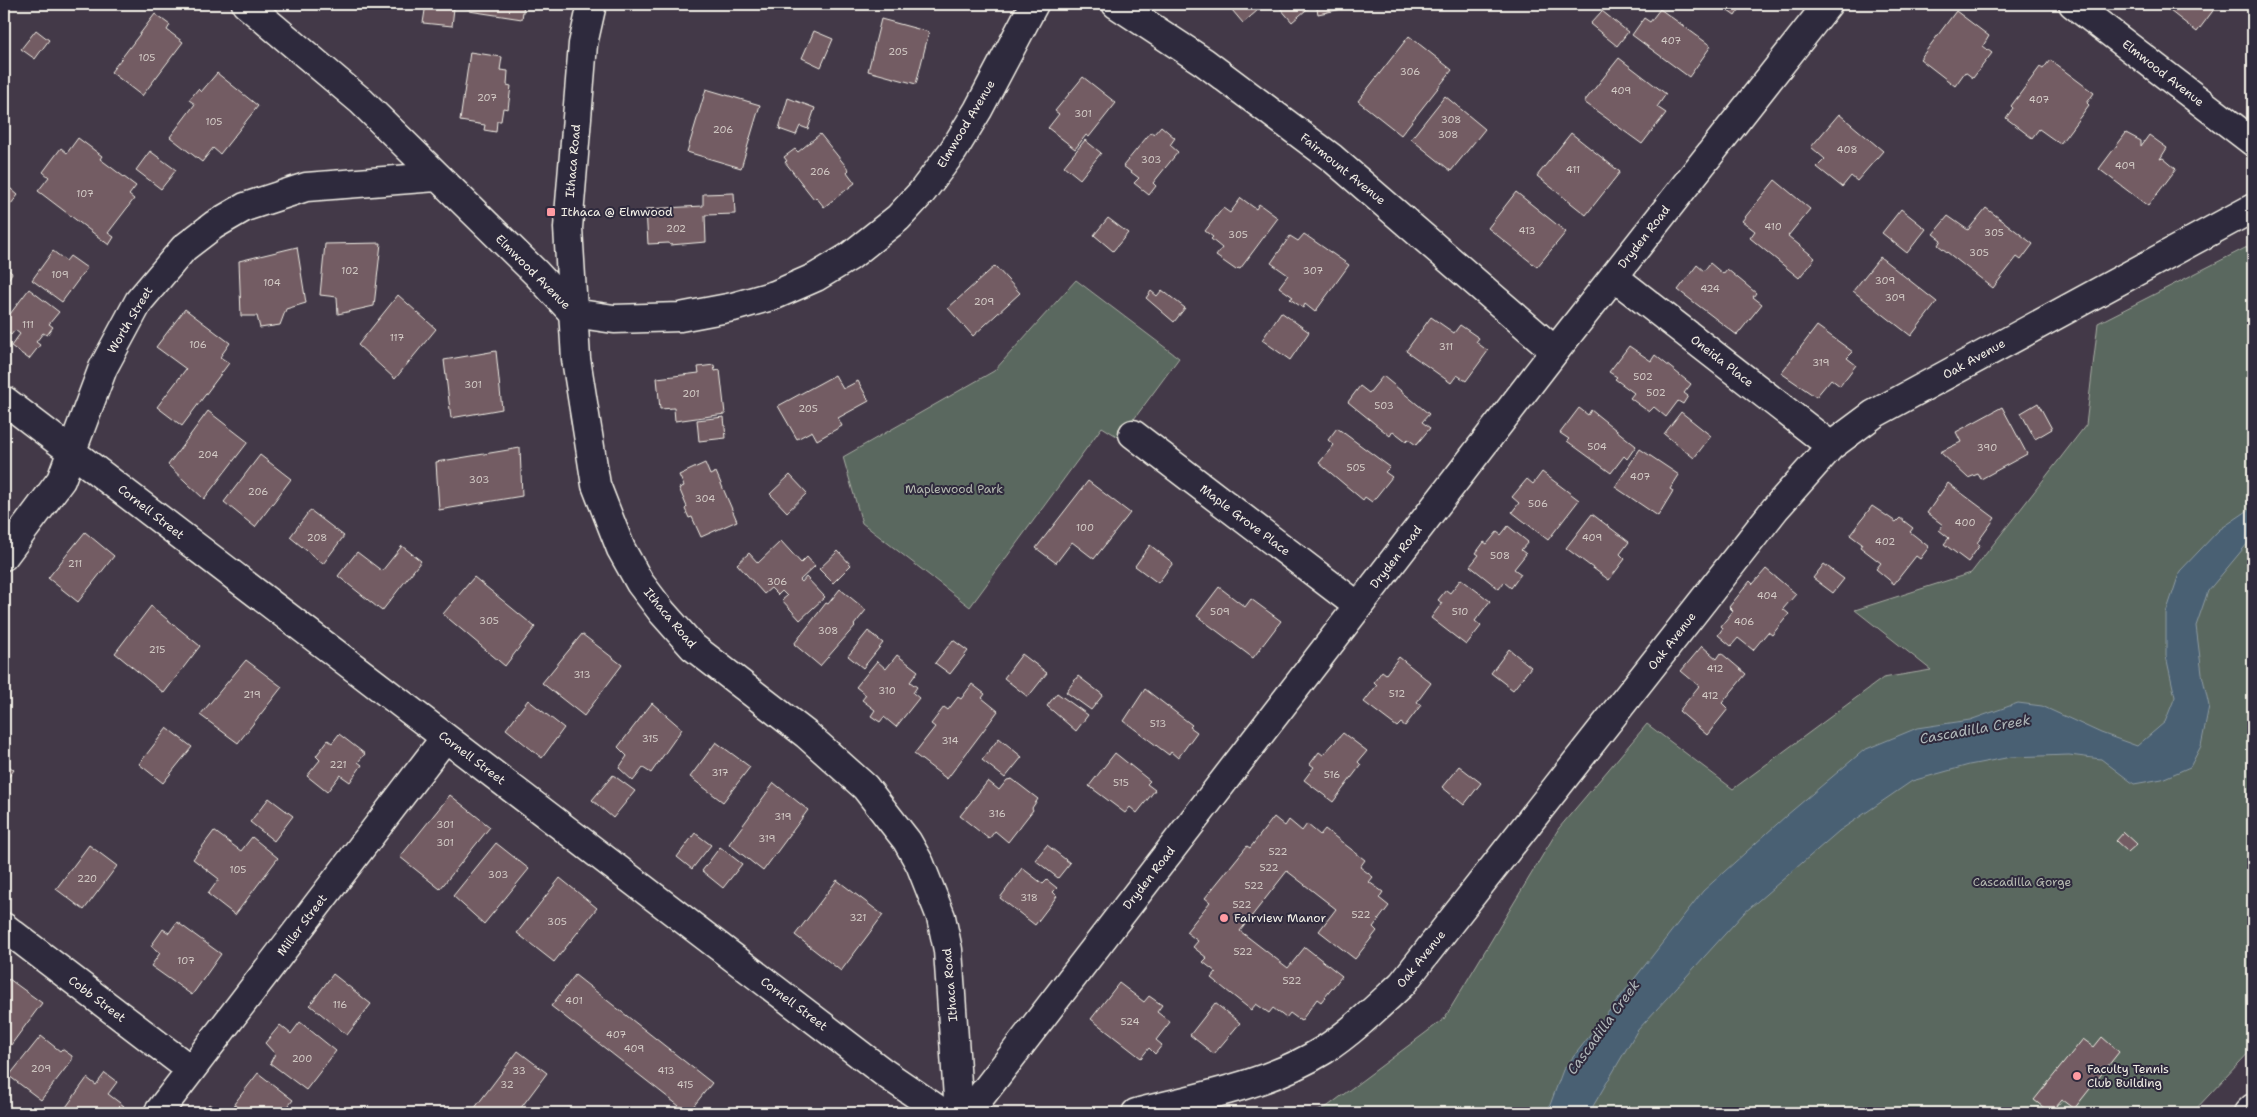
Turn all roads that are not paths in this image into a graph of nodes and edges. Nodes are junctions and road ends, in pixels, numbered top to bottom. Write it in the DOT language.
graph roads {
  1 [pos="246,4"];
  2 [pos="592,4"];
  3 [pos="1034,4"];
  4 [pos="1116,4"];
  5 [pos="1828,4"];
  6 [pos="2073,4"];
  7 [pos="2253,142"];
  8 [pos="436,177"];
  9 [pos="2253,208"];
  10 [pos="1614,277"];
  11 [pos="573,313"];
  12 [pos="1555,351"];
  13 [pos="4,400"];
  14 [pos="1132,434"];
  15 [pos="1831,446"];
  16 [pos="72,452"];
  17 [pos="4,556"];
  18 [pos="1358,606"];
  19 [pos="445,738"];
  20 [pos="4,927"];
  21 [pos="191,1070"];
  22 [pos="2253,1108"];
  23 [pos="158,1113"];
  24 [pos="942,1113"];
  25 [pos="959,1113"];
  26 [pos="968,1113"];
  27 [pos="1136,1113"];
  28 [pos="2248,1113"];
  1 -- 8 [label="street, Elmwood Avenue"];
  2 -- 11 [label="street, Ithaca Road"];
  3 -- 11 [label="street, Elmwood Avenue"];
  4 -- 12 [label="street, Fairmount Avenue"];
  5 -- 10 [label="street, Dryden Road"];
  6 -- 7 [label="street, Elmwood Avenue"];
  8 -- 11 [label="street, Elmwood Avenue"];
  8 -- 16 [label="street, Worth Street"];
  9 -- 15 [label="street, Oak Avenue"];
  10 -- 12 [label="street, Dryden Road"];
  10 -- 15 [label="street, Oneida Place"];
  11 -- 25 [label="street, Ithaca Road"];
  12 -- 18 [label="street, Dryden Road"];
  13 -- 16 [label="street, Cornell Street"];
  14 -- 18 [label="street, Maple Grove Place"];
  15 -- 27 [label="street, Oak Avenue"];
  16 -- 17 [label="street, Worth Street"];
  16 -- 19 [label="street, Cornell Street"];
  18 -- 26 [label="street, Dryden Road"];
  19 -- 21 [label="street, Miller Street"];
  19 -- 24 [label="street, Cornell Street"];
  20 -- 21 [label="street, Cobb Street"];
  21 -- 23 [label="street, Miller Street"];
  22 -- 28 [label="street"];
}
